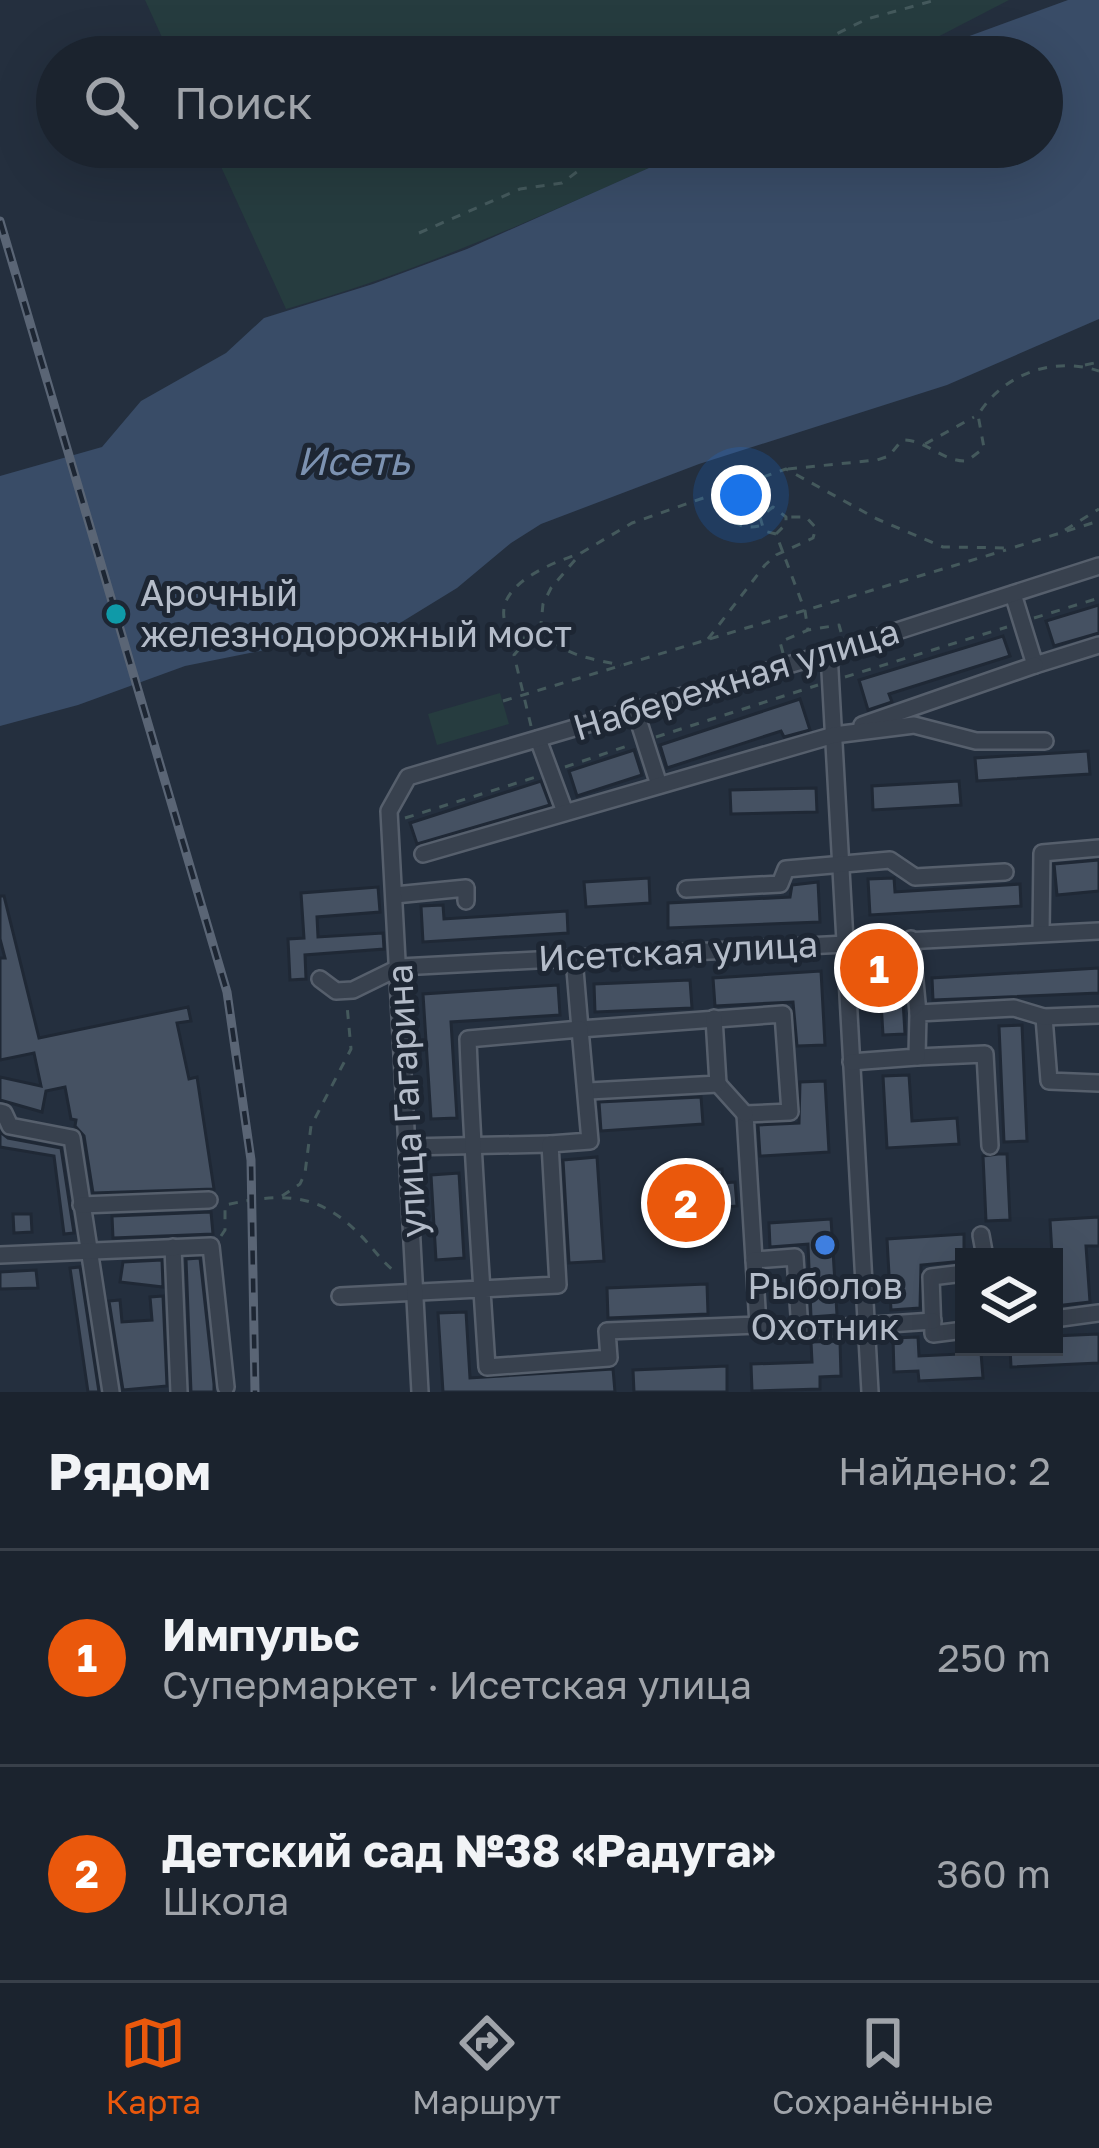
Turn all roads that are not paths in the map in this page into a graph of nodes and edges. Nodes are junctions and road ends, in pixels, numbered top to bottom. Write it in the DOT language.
graph roads {
  1 [pos="1099,566"];
  2 [pos="1012,594"];
  3 [pos="1099,644"];
  4 [pos="829,653"];
  5 [pos="1035,664"];
  6 [pos="635,710"];
  7 [pos="833,735"];
  8 [pos="536,739"];
  9 [pos="1046,741"];
  10 [pos="659,785"];
  11 [pos="565,812"];
  12 [pos="395,815"];
  13 [pos="1099,848"];
  14 [pos="423,854"];
  15 [pos="841,865"];
  16 [pos="1005,872"];
  17 [pos="686,890"];
  18 [pos="395,895"];
  19 [pos="466,902"];
  20 [pos="1099,931"];
  21 [pos="1041,933"];
  22 [pos="910,939"];
  23 [pos="846,941"];
  24 [pos="574,958"];
  25 [pos="400,967"];
  26 [pos="320,979"];
  27 [pos="917,1013"];
  28 [pos="1099,1016"];
  29 [pos="1044,1017"];
  30 [pos="713,1018"];
  31 [pos="580,1029"];
  32 [pos="917,1057"];
  33 [pos="851,1062"];
  34 [pos="1098,1083"];
  35 [pos="718,1084"];
  36 [pos="589,1090"];
  37 [pos="0,1112"];
  38 [pos="745,1114"];
  39 [pos="550,1144"];
  40 [pos="990,1146"];
  41 [pos="408,1147"];
  42 [pos="472,1147"];
  43 [pos="209,1200"];
  44 [pos="81,1205"];
  45 [pos="981,1235"];
  46 [pos="173,1247"];
  47 [pos="983,1248"];
  48 [pos="88,1251"];
  49 [pos="0,1255"];
  50 [pos="754,1260"];
  51 [pos="955,1274"];
  52 [pos="415,1288"];
  53 [pos="483,1290"];
  54 [pos="340,1296"];
  55 [pos="1099,1313"];
  56 [pos="1063,1318"];
  57 [pos="933,1321"];
  58 [pos="758,1325"];
  59 [pos="866,1327"];
  60 [pos="800,1330"];
  61 [pos="955,1331"];
  62 [pos="226,1387"];
  63 [pos="110,1392"];
  64 [pos="178,1392"];
  65 [pos="420,1392"];
  66 [pos="869,1392"];
  1 -- 2 [label="street, Набережная улица"];
  2 -- 4 [label="street, Набережная улица"];
  2 -- 5 [label="street"];
  3 -- 5 [label="street"];
  4 -- 6 [label="street, Набережная улица"];
  4 -- 7 [label="street"];
  5 -- 7 [label="street"];
  6 -- 8 [label="street, Набережная улица"];
  6 -- 10 [label="street"];
  7 -- 9 [label="street"];
  7 -- 10 [label="street"];
  7 -- 15 [label="street"];
  8 -- 11 [label="street"];
  8 -- 12 [label="street, Набережная улица"];
  10 -- 11 [label="street"];
  11 -- 14 [label="street"];
  12 -- 18 [label="street, улица Гагарина"];
  13 -- 21 [label="street"];
  15 -- 16 [label="street"];
  15 -- 17 [label="street"];
  15 -- 23 [label="street"];
  18 -- 19 [label="street"];
  18 -- 25 [label="street, улица Гагарина"];
  20 -- 21 [label="street, Исетская улица"];
  21 -- 22 [label="street, Исетская улица"];
  22 -- 23 [label="street, Исетская улица"];
  22 -- 27 [label="street"];
  23 -- 24 [label="street, Исетская улица"];
  23 -- 33 [label="street"];
  24 -- 25 [label="street, Исетская улица"];
  24 -- 31 [label="street"];
  25 -- 26 [label="street"];
  25 -- 41 [label="street, улица Гагарина"];
  27 -- 29 [label="street"];
  27 -- 32 [label="street"];
  28 -- 29 [label="street"];
  29 -- 34 [label="street"];
  30 -- 31 [label="street"];
  30 -- 35 [label="street"];
  30 -- 38 [label="street"];
  31 -- 36 [label="street"];
  31 -- 42 [label="street"];
  32 -- 33 [label="street"];
  32 -- 40 [label="street"];
  33 -- 59 [label="street"];
  35 -- 36 [label="street"];
  35 -- 38 [label="street"];
  36 -- 39 [label="street"];
  37 -- 44 [label="street"];
  38 -- 50 [label="street"];
  39 -- 42 [label="street"];
  39 -- 53 [label="street"];
  41 -- 42 [label="street"];
  41 -- 52 [label="street, улица Гагарина"];
  42 -- 53 [label="street"];
  43 -- 44 [label="street"];
  44 -- 48 [label="street"];
  45 -- 47 [label="street"];
  46 -- 48 [label="street"];
  46 -- 62 [label="street"];
  46 -- 64 [label="street"];
  48 -- 49 [label="street"];
  48 -- 63 [label="street"];
  50 -- 58 [label="street"];
  50 -- 60 [label="street"];
  51 -- 57 [label="street"];
  52 -- 53 [label="street"];
  52 -- 54 [label="street"];
  52 -- 65 [label="street, улица Гагарина"];
  53 -- 58 [label="street"];
  55 -- 56 [label="street"];
  57 -- 59 [label="street"];
  57 -- 61 [label="street"];
  58 -- 60 [label="street"];
  59 -- 60 [label="street"];
  59 -- 66 [label="street"];
}
